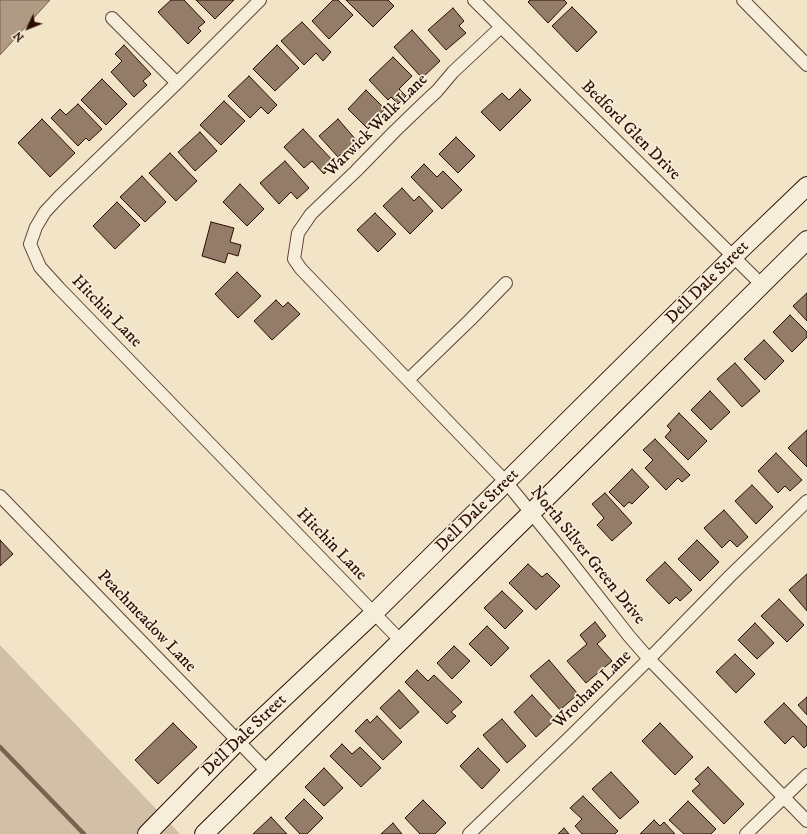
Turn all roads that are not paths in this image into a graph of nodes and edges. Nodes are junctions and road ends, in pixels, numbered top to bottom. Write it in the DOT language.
graph roads {
  1 [pos="260,0"];
  2 [pos="474,0"];
  3 [pos="743,0"];
  4 [pos="112,18"];
  5 [pos="501,27"];
  6 [pos="807,65"];
  7 [pos="177,82"];
  8 [pos="807,186"];
  9 [pos="807,240"];
  10 [pos="733,257"];
  11 [pos="294,259"];
  12 [pos="506,283"];
  13 [pos="762,285"];
  14 [pos="408,380"];
  15 [pos="506,482"];
  16 [pos="0,496"];
  17 [pos="807,501"];
  18 [pos="531,513"];
  19 [pos="374,613"];
  20 [pos="401,641"];
  21 [pos="649,659"];
  22 [pos="238,741"];
  23 [pos="268,772"];
  24 [pos="807,775"];
  25 [pos="784,797"];
  26 [pos="807,821"];
  27 [pos="146,834"];
  28 [pos="204,834"];
  29 [pos="469,834"];
  30 [pos="746,834"];
  1 -- 7 [label="street, Hitchin Lane"];
  2 -- 5 [label="street, Bedford Glen Drive"];
  3 -- 6 [label="street"];
  4 -- 7 [label="street"];
  5 -- 10 [label="street, Bedford Glen Drive"];
  5 -- 11 [label="street, Warwick Walk Lane"];
  7 -- 19 [label="street, Hitchin Lane"];
  8 -- 10 [label="main road, Dell Dale Street"];
  9 -- 13 [label="main road"];
  10 -- 13 [label="street, Bedford Glen Drive"];
  10 -- 15 [label="main road, Dell Dale Street"];
  11 -- 14 [label="street, North Silver Green Drive"];
  12 -- 14 [label="street"];
  13 -- 18 [label="main road"];
  14 -- 15 [label="street, North Silver Green Drive"];
  15 -- 18 [label="street, North Silver Green Drive"];
  15 -- 19 [label="main road, Dell Dale Street"];
  16 -- 22 [label="street, Peachmeadow Lane"];
  17 -- 21 [label="street, Wrotham Lane"];
  18 -- 20 [label="main road"];
  18 -- 21 [label="street, North Silver Green Drive"];
  19 -- 20 [label="street, Hitchin Lane"];
  19 -- 22 [label="main road, Dell Dale Street"];
  20 -- 23 [label="main road"];
  21 -- 25 [label="street, North Silver Green Drive"];
  21 -- 29 [label="street, Wrotham Lane"];
  22 -- 23 [label="street, Peachmeadow Lane"];
  22 -- 27 [label="main road, Dell Dale Street"];
  23 -- 28 [label="main road"];
  24 -- 25 [label="street"];
  25 -- 26 [label="street, North Silver Green Drive"];
  25 -- 30 [label="street"];
}
